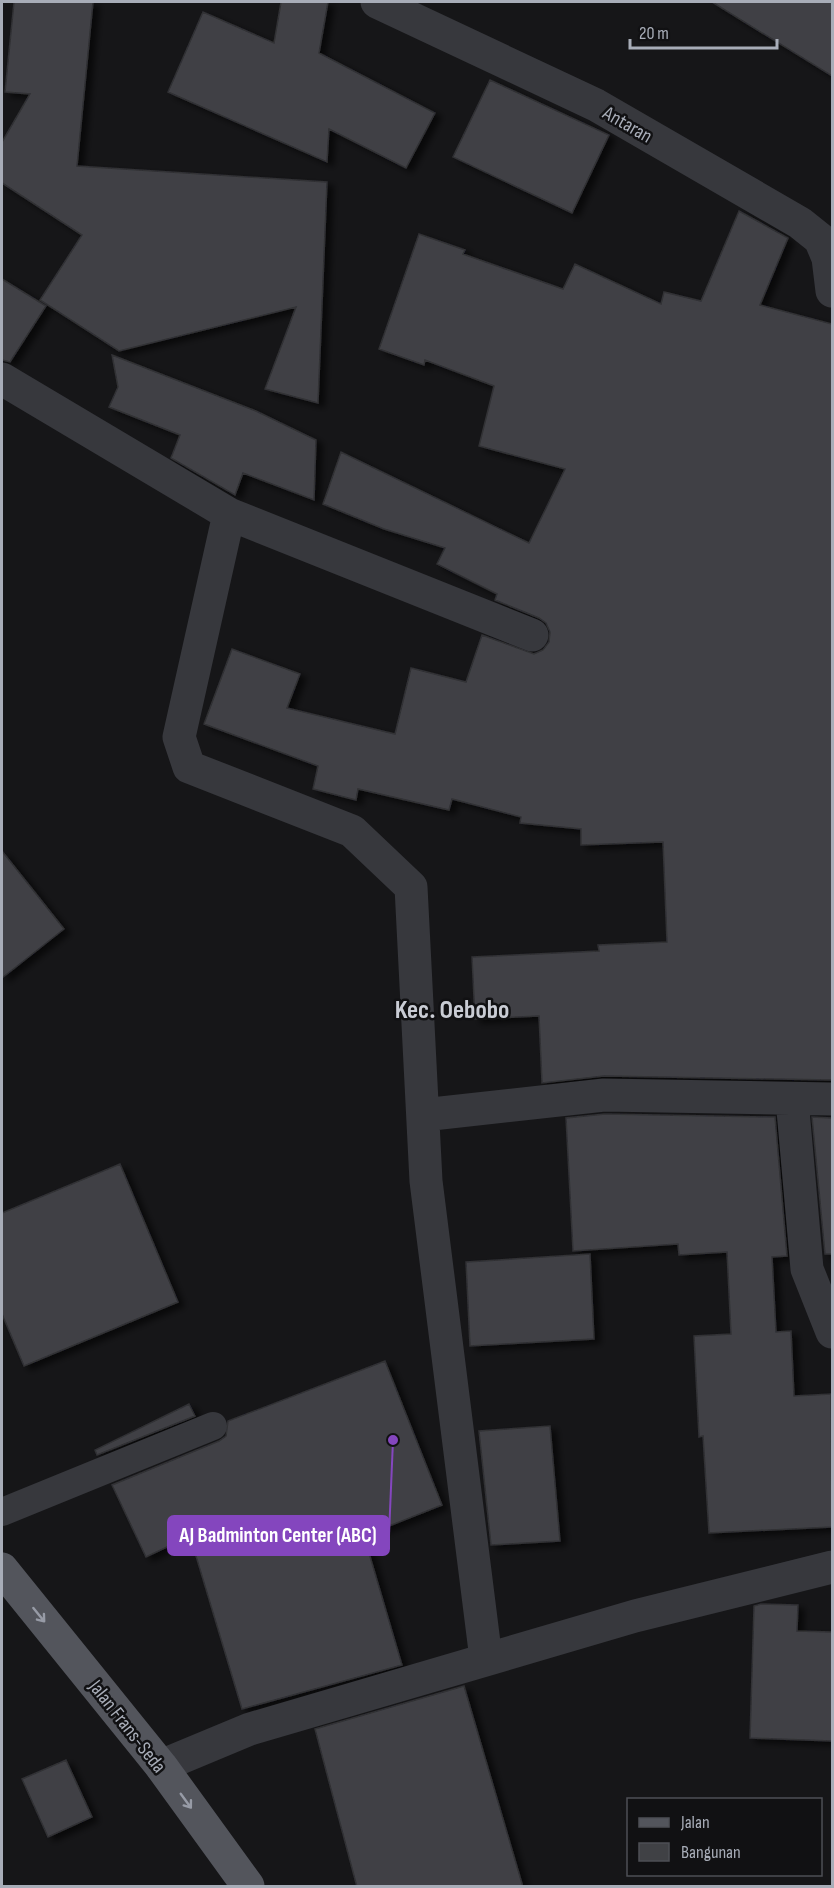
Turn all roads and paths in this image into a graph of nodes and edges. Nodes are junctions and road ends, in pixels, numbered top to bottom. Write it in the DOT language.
graph roads {
  1 [pos="377,2"];
  2 [pos="832,291"];
  3 [pos="2,379"];
  4 [pos="229,514"];
  5 [pos="532,635"];
  6 [pos="792,1099"];
  7 [pos="832,1100"];
  8 [pos="423,1115"];
  9 [pos="832,1332"];
  10 [pos="213,1426"];
  11 [pos="2,1512"];
  12 [pos="832,1568"];
  13 [pos="2,1569"];
  14 [pos="486,1659"];
  15 [pos="160,1766"];
  16 [pos="248,1887"];
  1 -- 2 [label="street, Antaran"];
  3 -- 4 [label="street"];
  4 -- 5 [label="street"];
  4 -- 8 [label="street"];
  6 -- 7 [label="street"];
  6 -- 8 [label="street"];
  6 -- 9 [label="street"];
  8 -- 14 [label="street"];
  10 -- 11 [label="lane"];
  12 -- 14 [label="street"];
  13 -- 15 [label="main road, Jalan Frans-Seda, one-way"];
  14 -- 15 [label="street"];
  15 -- 16 [label="main road, Jalan Frans-Seda, one-way"];
}
